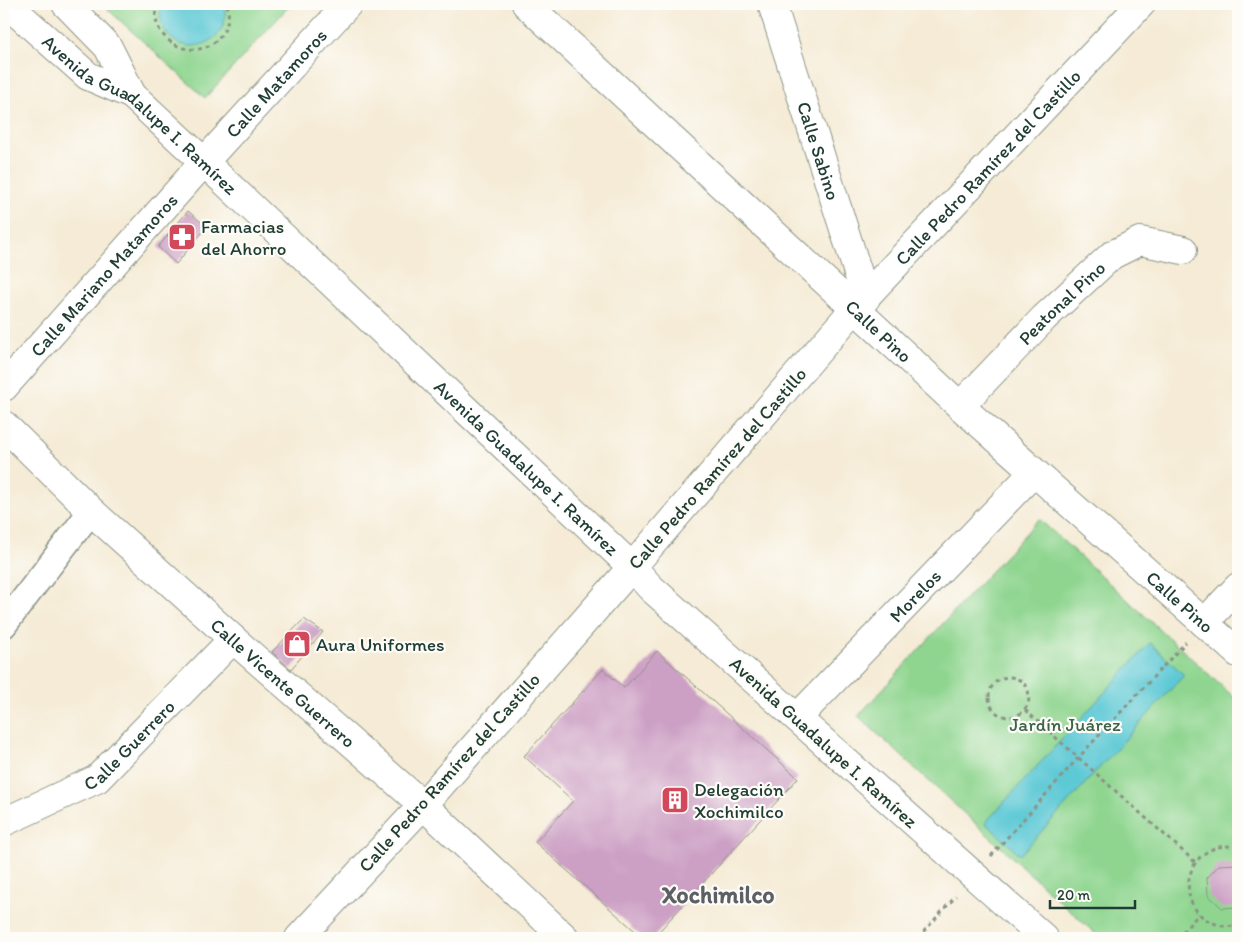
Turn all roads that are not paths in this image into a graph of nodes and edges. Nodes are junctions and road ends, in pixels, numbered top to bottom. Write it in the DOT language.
graph roads {
  1 [pos="6,4"];
  2 [pos="66,4"];
  3 [pos="348,4"];
  4 [pos="526,4"];
  5 [pos="772,4"];
  6 [pos="1141,4"];
  7 [pos="132,95"];
  8 [pos="204,162"];
  9 [pos="1183,250"];
  10 [pos="861,303"];
  11 [pos="4,387"];
  12 [pos="960,406"];
  13 [pos="4,425"];
  14 [pos="1034,472"];
  15 [pos="91,511"];
  16 [pos="632,567"];
  17 [pos="1238,587"];
  18 [pos="1204,623"];
  19 [pos="4,625"];
  20 [pos="233,640"];
  21 [pos="1238,653"];
  22 [pos="797,718"];
  23 [pos="423,805"];
  24 [pos="4,822"];
  25 [pos="298,938"];
  26 [pos="565,938"];
  27 [pos="1044,938"];
  1 -- 7 [label="street, Avenida Guadalupe I. Ramírez"];
  2 -- 7 [label="street"];
  3 -- 8 [label="street, Calle Matamoros"];
  4 -- 10 [label="street, Calle Pino"];
  5 -- 10 [label="street, Calle Sabino"];
  6 -- 10 [label="street, Calle Pedro Ramírez del Castillo"];
  7 -- 8 [label="street, Avenida Guadalupe I. Ramírez"];
  8 -- 11 [label="street, Calle Mariano Matamoros"];
  8 -- 16 [label="street, Avenida Guadalupe I. Ramírez"];
  9 -- 12 [label="street, Peatonal Pino"];
  10 -- 12 [label="street, Calle Pino"];
  10 -- 16 [label="street, Calle Pedro Ramírez del Castillo"];
  12 -- 14 [label="street, Calle Pino"];
  13 -- 15 [label="street, Calle Vicente Guerrero"];
  14 -- 18 [label="street, Calle Pino"];
  14 -- 22 [label="street, Morelos"];
  15 -- 19 [label="street"];
  15 -- 20 [label="street, Calle Vicente Guerrero"];
  16 -- 22 [label="street, Avenida Guadalupe I. Ramírez"];
  16 -- 23 [label="street, Calle Pedro Ramírez del Castillo"];
  17 -- 18 [label="street"];
  18 -- 21 [label="street, Calle Pino"];
  20 -- 23 [label="street, Calle Vicente Guerrero"];
  20 -- 24 [label="street, Calle Guerrero"];
  22 -- 27 [label="street, Avenida Guadalupe I. Ramírez"];
  23 -- 25 [label="street, Calle Pedro Ramírez del Castillo"];
  23 -- 26 [label="street, Calle Vicente Guerrero"];
}
